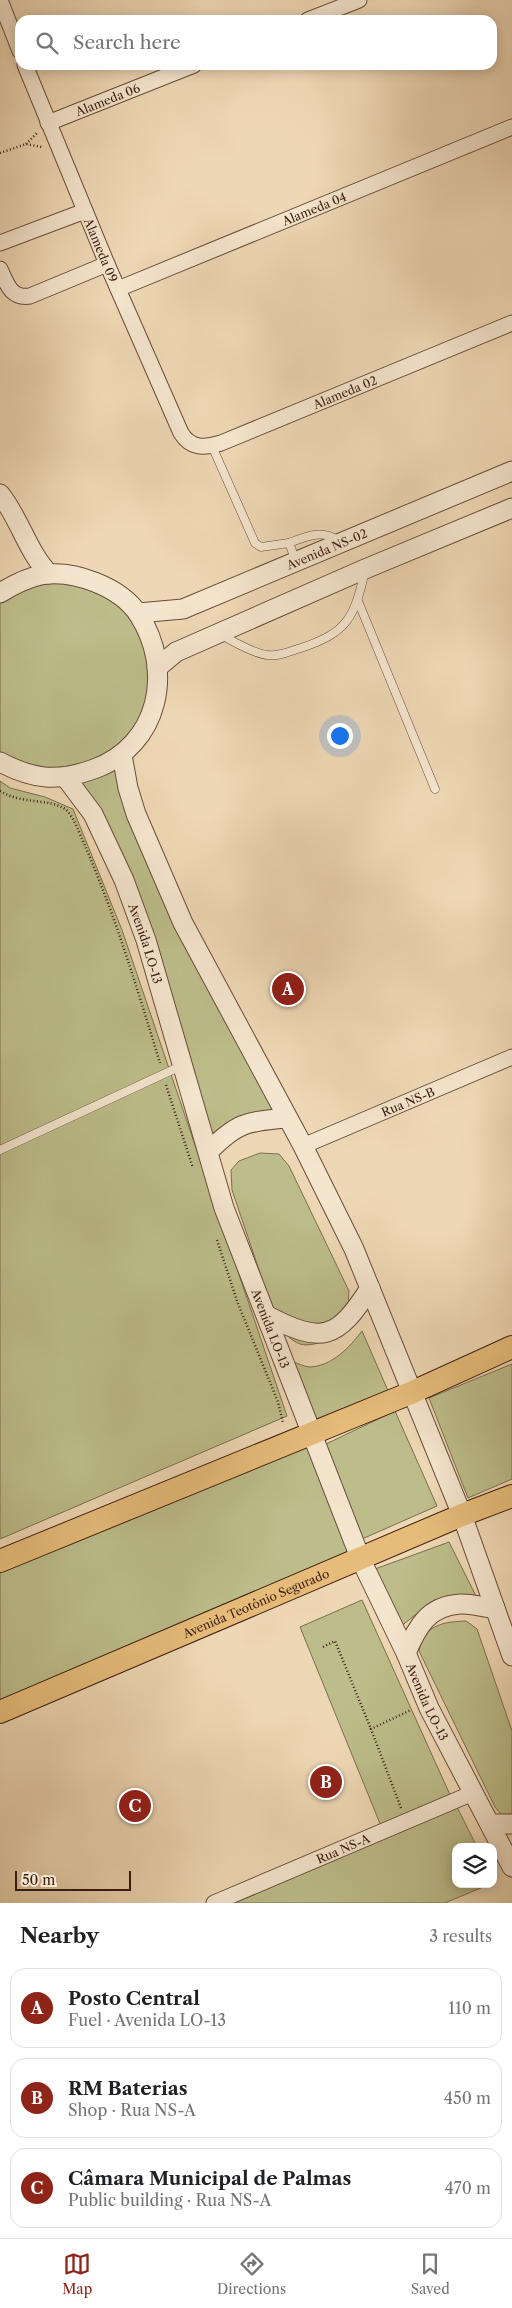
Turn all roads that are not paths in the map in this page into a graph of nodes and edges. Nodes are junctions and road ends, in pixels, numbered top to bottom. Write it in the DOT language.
graph roads {
  1 [pos="0,0"];
  2 [pos="359,0"];
  3 [pos="321,15"];
  4 [pos="15,38"];
  5 [pos="27,70"];
  6 [pos="181,70"];
  7 [pos="48,122"];
  8 [pos="512,126"];
  9 [pos="85,211"];
  10 [pos="0,243"];
  11 [pos="108,264"];
  12 [pos="0,269"];
  13 [pos="118,289"];
  14 [pos="512,323"];
  15 [pos="212,446"];
  16 [pos="512,471"];
  17 [pos="0,494"];
  18 [pos="512,508"];
  19 [pos="341,542"];
  20 [pos="289,543"];
  21 [pos="296,562"];
  22 [pos="365,568"];
  23 [pos="49,574"];
  24 [pos="0,593"];
  25 [pos="358,602"];
  26 [pos="138,613"];
  27 [pos="218,633"];
  28 [pos="157,668"];
  29 [pos="122,755"];
  30 [pos="0,762"];
  31 [pos="66,778"];
  32 [pos="435,790"];
  33 [pos="512,1057"];
  34 [pos="181,1066"];
  35 [pos="286,1118"];
  36 [pos="303,1146"];
  37 [pos="0,1150"];
  38 [pos="209,1151"];
  39 [pos="370,1288"];
  40 [pos="268,1316"];
  41 [pos="512,1347"];
  42 [pos="413,1392"];
  43 [pos="312,1432"];
  44 [pos="512,1496"];
  45 [pos="462,1515"];
  46 [pos="361,1560"];
  47 [pos="0,1561"];
  48 [pos="495,1608"];
  49 [pos="406,1653"];
  50 [pos="512,1656"];
  51 [pos="0,1712"];
  52 [pos="473,1793"];
  53 [pos="492,1824"];
  54 [pos="512,1824"];
  55 [pos="512,1867"];
  56 [pos="214,1903"];
  1 -- 4 [label="street"];
  2 -- 3 [label="street"];
  5 -- 7 [label="street, Alameda 09"];
  6 -- 7 [label="street, Alameda 06"];
  7 -- 9 [label="street, Alameda 09"];
  8 -- 13 [label="street, Alameda 04"];
  9 -- 10 [label="street"];
  9 -- 11 [label="street, Alameda 09"];
  11 -- 12 [label="street"];
  11 -- 13 [label="street, Alameda 09"];
  13 -- 15 [label="street, Alameda 09"];
  14 -- 15 [label="street, Alameda 02"];
  15 -- 20 [label="lane"];
  16 -- 19 [label="street, Avenida NS-02"];
  17 -- 23 [label="street"];
  18 -- 22 [label="street"];
  19 -- 20 [label="lane"];
  19 -- 21 [label="street, Avenida NS-02"];
  20 -- 21 [label="lane"];
  21 -- 26 [label="street, Avenida NS-02"];
  22 -- 25 [label="lane"];
  22 -- 27 [label="street"];
  23 -- 24 [label="street"];
  23 -- 26 [label="street"];
  25 -- 27 [label="lane"];
  25 -- 32 [label="lane"];
  26 -- 28 [label="street"];
  27 -- 28 [label="street"];
  28 -- 29 [label="street"];
  29 -- 31 [label="street"];
  29 -- 35 [label="street"];
  30 -- 31 [label="street"];
  31 -- 34 [label="street, Avenida LO-13"];
  33 -- 36 [label="street, Rua NS-B"];
  34 -- 37 [label="lane"];
  34 -- 38 [label="street, Avenida LO-13"];
  35 -- 36 [label="street"];
  35 -- 38 [label="street"];
  36 -- 39 [label="street"];
  38 -- 40 [label="street, Avenida LO-13"];
  39 -- 40 [label="street"];
  39 -- 42 [label="street"];
  40 -- 43 [label="street, Avenida LO-13"];
  41 -- 42 [label="main road"];
  42 -- 43 [label="main road"];
  42 -- 45 [label="street"];
  43 -- 46 [label="street, Avenida LO-13"];
  43 -- 47 [label="main road"];
  44 -- 45 [label="main road, Avenida Teotônio Segurado"];
  45 -- 46 [label="main road, Avenida Teotônio Segurado"];
  45 -- 48 [label="street"];
  46 -- 49 [label="street, Avenida LO-13"];
  46 -- 51 [label="main road, Avenida Teotônio Segurado"];
  48 -- 49 [label="street"];
  48 -- 50 [label="street"];
  49 -- 52 [label="street, Avenida LO-13"];
  52 -- 53 [label="street, Avenida LO-13"];
  52 -- 56 [label="street, Rua NS-A"];
  53 -- 54 [label="street"];
  53 -- 55 [label="street, Avenida LO-13"];
}
